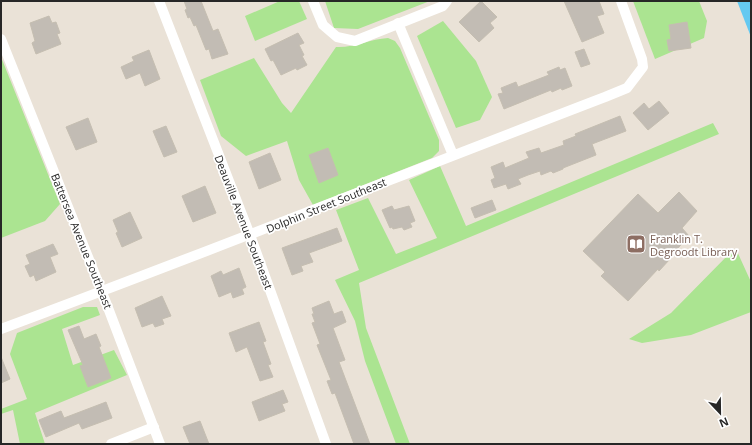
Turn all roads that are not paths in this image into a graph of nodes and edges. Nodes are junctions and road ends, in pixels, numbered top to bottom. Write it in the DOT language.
graph roads {
  1 [pos="159,1"];
  2 [pos="313,1"];
  3 [pos="446,1"];
  4 [pos="621,1"];
  5 [pos="398,23"];
  6 [pos="1,39"];
  7 [pos="453,155"];
  8 [pos="250,235"];
  9 [pos="102,292"];
  10 [pos="1,329"];
  11 [pos="154,427"];
  12 [pos="111,444"];
  13 [pos="160,444"];
  14 [pos="326,444"];
  1 -- 8 [label="street, Deauville Avenue Southeast"];
  2 -- 5 [label="street"];
  3 -- 5 [label="street"];
  4 -- 7 [label="street, Dolphin Street Southeast"];
  5 -- 7 [label="street"];
  6 -- 9 [label="street, Battersea Avenue Southeast"];
  7 -- 8 [label="street, Dolphin Street Southeast"];
  8 -- 9 [label="street, Dolphin Street Southeast"];
  8 -- 14 [label="street, Deauville Avenue Southeast"];
  9 -- 10 [label="street, Dolphin Street Southeast"];
  9 -- 11 [label="street, Battersea Avenue Southeast"];
  11 -- 12 [label="street"];
  11 -- 13 [label="street, Battersea Avenue Southeast"];
}
